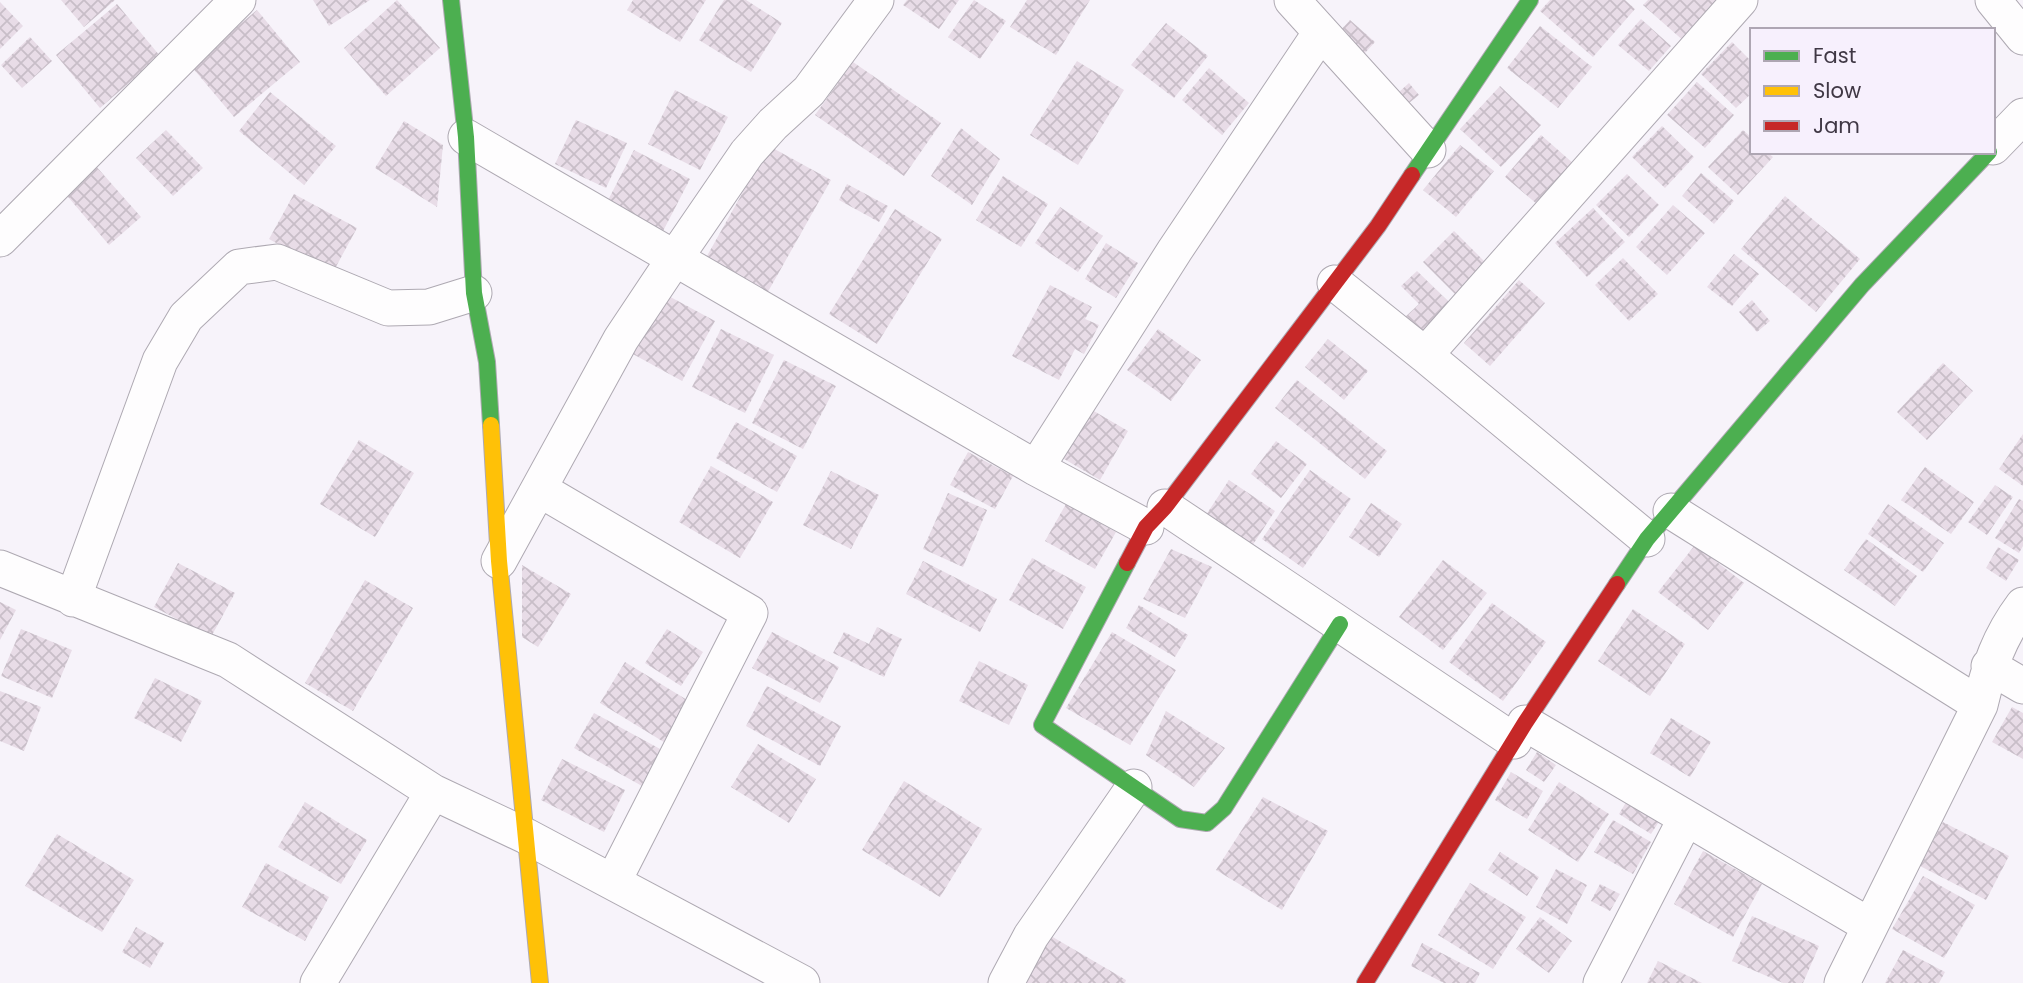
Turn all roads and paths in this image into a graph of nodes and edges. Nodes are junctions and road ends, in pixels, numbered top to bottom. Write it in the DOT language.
graph roads {
  1 [pos="238,0"];
  2 [pos="451,0"];
  3 [pos="876,0"];
  4 [pos="1292,0"];
  5 [pos="1530,0"];
  6 [pos="1740,0"];
  7 [pos="1993,0"];
  8 [pos="1321,32"];
  9 [pos="2023,37"];
  10 [pos="2023,116"];
  11 [pos="466,137"];
  12 [pos="1995,145"];
  13 [pos="1428,150"];
  14 [pos="1987,154"];
  15 [pos="0,239"];
  16 [pos="675,258"];
  17 [pos="1335,283"];
  18 [pos="474,293"];
  19 [pos="1425,355"];
  20 [pos="1036,468"];
  21 [pos="539,489"];
  22 [pos="1671,511"];
  23 [pos="1155,517"];
  24 [pos="1647,539"];
  25 [pos="499,561"];
  26 [pos="0,568"];
  27 [pos="73,599"];
  28 [pos="2023,605"];
  29 [pos="1340,624"];
  30 [pos="1989,666"];
  31 [pos="2023,686"];
  32 [pos="1980,705"];
  33 [pos="1519,732"];
  34 [pos="1134,787"];
  35 [pos="433,792"];
  36 [pos="1686,818"];
  37 [pos="526,836"];
  38 [pos="613,882"];
  39 [pos="1870,926"];
  40 [pos="318,983"];
  41 [pos="540,983"];
  42 [pos="802,983"];
  43 [pos="1006,983"];
  44 [pos="1365,983"];
  45 [pos="1601,983"];
  46 [pos="1842,983"];
  1 -- 15 [label="street"];
  2 -- 11 [label="street"];
  3 -- 16 [label="street"];
  4 -- 8 [label="street"];
  5 -- 13 [label="street"];
  6 -- 19 [label="street"];
  7 -- 9 [label="street"];
  8 -- 13 [label="street"];
  8 -- 20 [label="street"];
  10 -- 12 [label="street"];
  11 -- 16 [label="street"];
  11 -- 18 [label="street"];
  13 -- 17 [label="street"];
  14 -- 22 [label="street"];
  16 -- 20 [label="street"];
  16 -- 21 [label="street"];
  17 -- 19 [label="street"];
  17 -- 23 [label="street"];
  18 -- 25 [label="street"];
  18 -- 27 [label="street"];
  19 -- 24 [label="street"];
  20 -- 23 [label="street"];
  21 -- 25 [label="street"];
  21 -- 38 [label="street"];
  22 -- 24 [label="street"];
  22 -- 32 [label="street"];
  23 -- 29 [label="street"];
  23 -- 34 [label="street"];
  24 -- 33 [label="street"];
  25 -- 37 [label="street"];
  26 -- 27 [label="street"];
  27 -- 35 [label="street"];
  28 -- 30 [label="street"];
  29 -- 33 [label="street"];
  29 -- 34 [label="street"];
  30 -- 31 [label="street"];
  30 -- 32 [label="street"];
  32 -- 39 [label="street"];
  33 -- 36 [label="street"];
  33 -- 44 [label="street"];
  34 -- 43 [label="street"];
  35 -- 37 [label="street"];
  35 -- 40 [label="street"];
  36 -- 39 [label="street"];
  36 -- 45 [label="street"];
  37 -- 38 [label="street"];
  37 -- 41 [label="street"];
  38 -- 42 [label="street"];
  39 -- 46 [label="street"];
}
